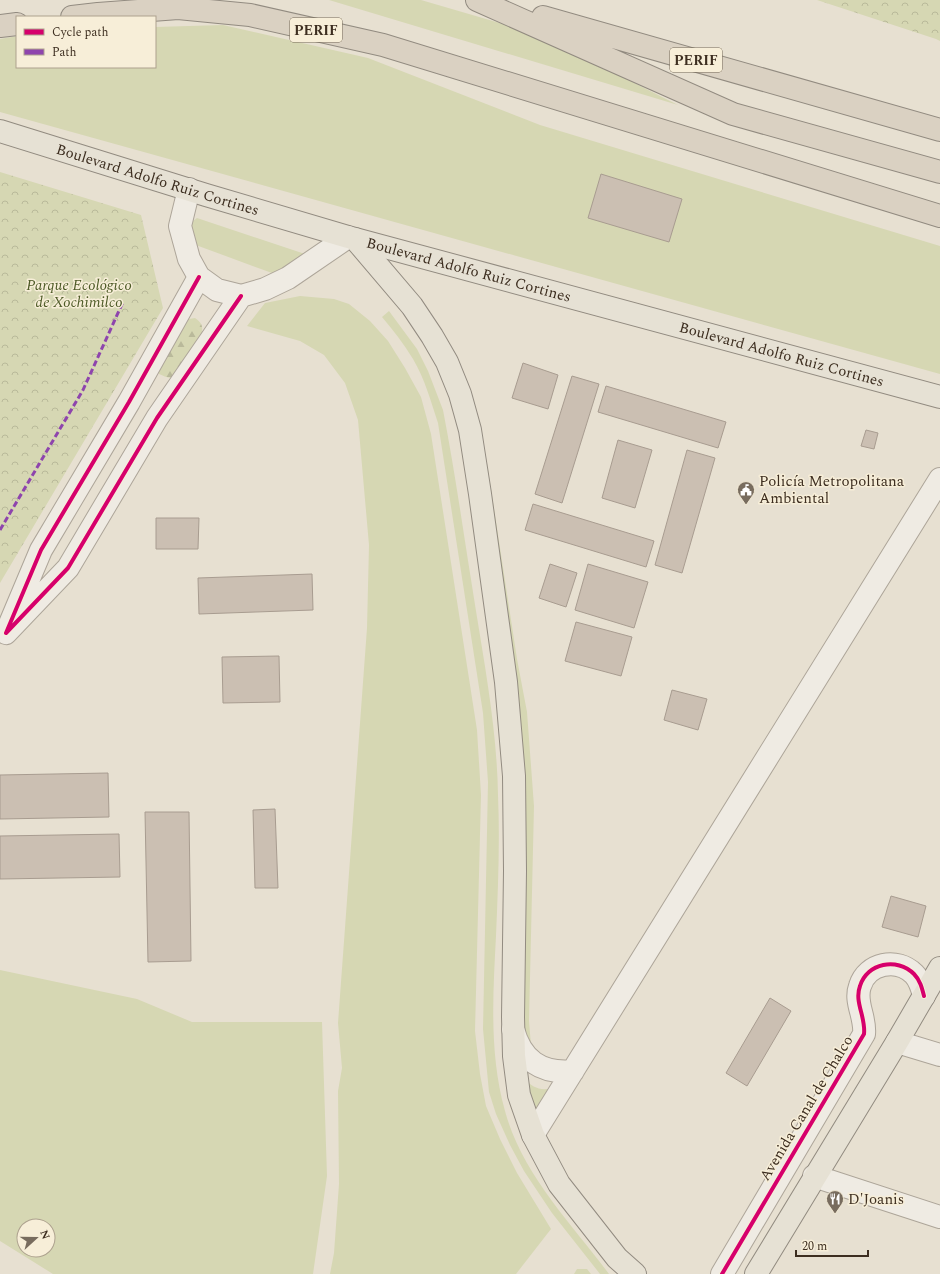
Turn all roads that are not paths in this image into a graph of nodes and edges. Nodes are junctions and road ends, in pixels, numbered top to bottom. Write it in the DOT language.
graph roads {
  1 [pos="477,0"];
  2 [pos="482,0"];
  3 [pos="81,16"];
  4 [pos="16,24"];
  5 [pos="0,26"];
  6 [pos="910,120"];
  7 [pos="940,122"];
  8 [pos="940,130"];
  9 [pos="0,131"];
  10 [pos="940,172"];
  11 [pos="189,189"];
  12 [pos="940,216"];
  13 [pos="351,238"];
  14 [pos="199,277"];
  15 [pos="241,296"];
  16 [pos="940,397"];
  17 [pos="129,402"];
  18 [pos="157,418"];
  19 [pos="940,479"];
  20 [pos="3,639"];
  21 [pos="940,968"];
  22 [pos="924,996"];
  23 [pos="513,1029"];
  24 [pos="897,1042"];
  25 [pos="940,1055"];
  26 [pos="573,1071"];
  27 [pos="533,1135"];
  28 [pos="814,1176"];
  29 [pos="940,1216"];
  30 [pos="633,1274"];
  31 [pos="722,1274"];
  32 [pos="756,1274"];
  1 -- 10 [label="highway"];
  2 -- 6 [label="highway, PERIF"];
  3 -- 12 [label="highway, PERIF"];
  4 -- 5 [label="highway"];
  6 -- 7 [label="street"];
  6 -- 8 [label="highway, PERIF"];
  9 -- 11 [label="main road, Boulevard Adolfo Ruiz Cortines"];
  11 -- 13 [label="main road, Boulevard Adolfo Ruiz Cortines"];
  11 -- 14 [label="street"];
  13 -- 15 [label="street"];
  13 -- 16 [label="main road, Boulevard Adolfo Ruiz Cortines"];
  13 -- 23 [label="main road"];
  14 -- 15 [label="street"];
  14 -- 17 [label="street"];
  15 -- 18 [label="street"];
  17 -- 18 [label="street"];
  17 -- 20 [label="street"];
  18 -- 20 [label="street"];
  19 -- 26 [label="street"];
  21 -- 22 [label="main road"];
  22 -- 24 [label="main road"];
  22 -- 31 [label="street, Avenida Canal de Chalco"];
  23 -- 26 [label="street"];
  23 -- 27 [label="main road"];
  24 -- 25 [label="street"];
  24 -- 28 [label="main road"];
  26 -- 27 [label="street"];
  27 -- 30 [label="main road"];
  28 -- 29 [label="street"];
  28 -- 32 [label="main road"];
}
